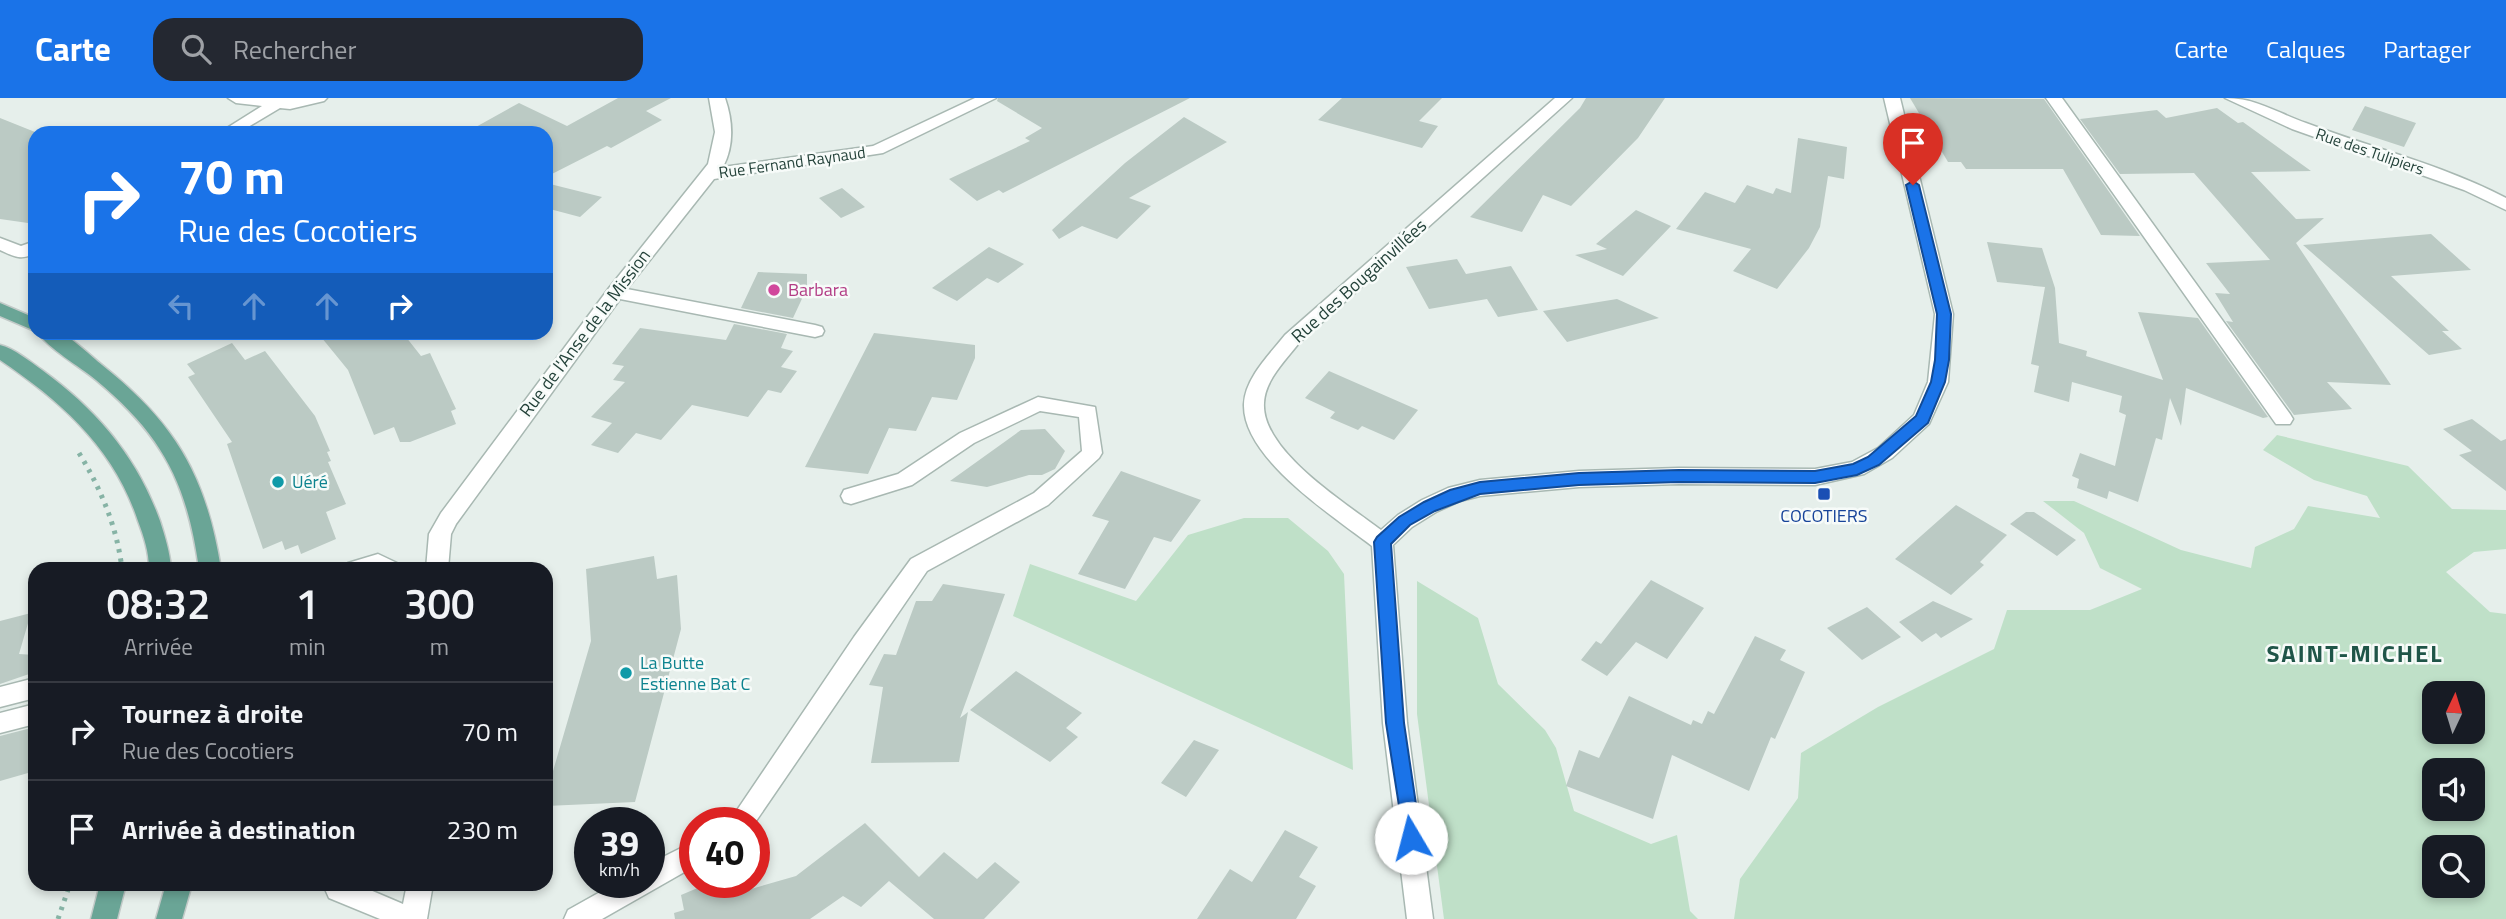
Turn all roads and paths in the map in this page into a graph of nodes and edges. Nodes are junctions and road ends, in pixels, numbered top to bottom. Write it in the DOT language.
graph roads {
  1 [pos="236,98"];
  2 [pos="319,98"];
  3 [pos="717,98"];
  4 [pos="988,98"];
  5 [pos="1564,98"];
  6 [pos="1892,98"];
  7 [pos="2054,98"];
  8 [pos="2233,98"];
  9 [pos="284,104"];
  10 [pos="240,126"];
  11 [pos="254,126"];
  12 [pos="711,174"];
  13 [pos="2506,205"];
  14 [pos="0,243"];
  15 [pos="28,250"];
  16 [pos="615,292"];
  17 [pos="0,309"];
  18 [pos="28,322"];
  19 [pos="815,331"];
  20 [pos="56,340"];
  21 [pos="0,351"];
  22 [pos="2283,419"];
  23 [pos="74,446"];
  24 [pos="851,496"];
  25 [pos="1382,542"];
  26 [pos="122,562"];
  27 [pos="158,562"];
  28 [pos="209,562"];
  29 [pos="438,562"];
  30 [pos="28,690"];
  31 [pos="0,697"];
  32 [pos="28,716"];
  33 [pos="0,723"];
  34 [pos="751,807"];
  35 [pos="68,891"];
  36 [pos="111,891"];
  37 [pos="177,891"];
  38 [pos="343,891"];
  39 [pos="419,891"];
  40 [pos="614,898"];
  41 [pos="58,919"];
  42 [pos="104,919"];
  43 [pos="169,919"];
  44 [pos="403,919"];
  45 [pos="415,919"];
  46 [pos="576,919"];
  47 [pos="1420,919"];
  1 -- 9 [label="street"];
  2 -- 9 [label="street"];
  3 -- 12 [label="street, Rue de l'Anse de la Mission"];
  4 -- 12 [label="street, Rue Fernand Raynaud"];
  5 -- 25 [label="street, Rue des Bougainvillées"];
  6 -- 25 [label="street"];
  7 -- 22 [label="street"];
  8 -- 13 [label="street, Rue des Tulipiers"];
  9 -- 10 [label="street"];
  9 -- 11 [label="street"];
  12 -- 16 [label="street, Rue de l'Anse de la Mission"];
  14 -- 15 [label="street"];
  16 -- 19 [label="street"];
  16 -- 29 [label="street, Rue de l'Anse de la Mission"];
  17 -- 18 [label="main road"];
  20 -- 28 [label="main road"];
  21 -- 27 [label="main road"];
  23 -- 26 [label="path"];
  24 -- 34 [label="street"];
  25 -- 47 [label="street"];
  30 -- 31 [label="street"];
  32 -- 33 [label="street"];
  35 -- 41 [label="path"];
  36 -- 42 [label="main road"];
  37 -- 43 [label="main road"];
  38 -- 44 [label="street"];
  39 -- 45 [label="street"];
  40 -- 46 [label="street"];
}
